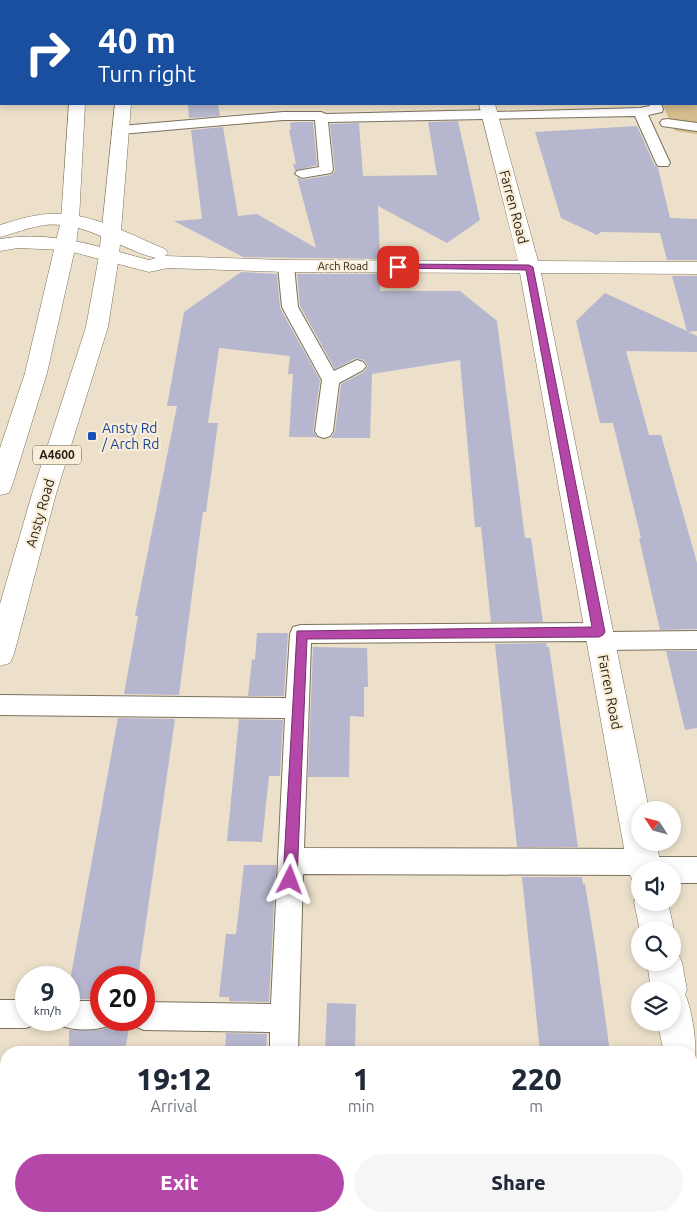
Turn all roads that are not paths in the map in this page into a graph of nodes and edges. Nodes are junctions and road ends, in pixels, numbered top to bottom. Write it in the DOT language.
graph roads {
  1 [pos="77,105"];
  2 [pos="123,105"];
  3 [pos="655,105"];
  4 [pos="489,111"];
  5 [pos="640,112"];
  6 [pos="320,113"];
  7 [pos="667,123"];
  8 [pos="697,127"];
  9 [pos="121,130"];
  10 [pos="663,163"];
  11 [pos="302,174"];
  12 [pos="70,220"];
  13 [pos="0,230"];
  14 [pos="66,244"];
  15 [pos="110,244"];
  16 [pos="0,245"];
  17 [pos="286,266"];
  18 [pos="529,267"];
  19 [pos="697,268"];
  20 [pos="357,366"];
  21 [pos="331,380"];
  22 [pos="324,431"];
  23 [pos="0,486"];
  24 [pos="600,636"];
  25 [pos="697,640"];
  26 [pos="0,654"];
  27 [pos="0,705"];
  28 [pos="297,708"];
  29 [pos="290,861"];
  30 [pos="643,861"];
  31 [pos="631,867"];
  32 [pos="681,869"];
  33 [pos="697,870"];
  34 [pos="0,1014"];
  35 [pos="15,1014"];
  36 [pos="155,1016"];
  37 [pos="284,1018"];
  38 [pos="678,1031"];
  39 [pos="284,1046"];
  40 [pos="681,1046"];
  1 -- 12 [label="main road, A4600"];
  2 -- 9 [label="main road, Ansty Road / A4600"];
  3 -- 5 [label="lane"];
  4 -- 5 [label="lane"];
  4 -- 6 [label="lane"];
  4 -- 18 [label="main road, Farren Road"];
  5 -- 10 [label="lane"];
  6 -- 9 [label="lane"];
  6 -- 11 [label="lane"];
  7 -- 8 [label="lane"];
  9 -- 15 [label="main road, Ansty Road / A4600"];
  12 -- 13 [label="main road"];
  12 -- 14 [label="main road, A4600"];
  12 -- 15 [label="main road"];
  14 -- 15 [label="main road"];
  14 -- 16 [label="main road"];
  14 -- 23 [label="main road, A4600"];
  15 -- 17 [label="main road, Arch Road"];
  15 -- 26 [label="main road, Ansty Road / A4600"];
  17 -- 18 [label="main road, Arch Road"];
  17 -- 21 [label="lane"];
  18 -- 19 [label="main road, Arch Road"];
  18 -- 24 [label="main road, Farren Road"];
  20 -- 21 [label="lane"];
  21 -- 22 [label="lane"];
  24 -- 25 [label="lane"];
  24 -- 28 [label="lane"];
  24 -- 30 [label="main road, Farren Road"];
  27 -- 28 [label="lane"];
  28 -- 29 [label="lane"];
  29 -- 31 [label="lane"];
  29 -- 37 [label="lane"];
  32 -- 33 [label="lane"];
  34 -- 35 [label="lane"];
  36 -- 37 [label="lane"];
  37 -- 39 [label="lane"];
  38 -- 40 [label="main road"];
}
